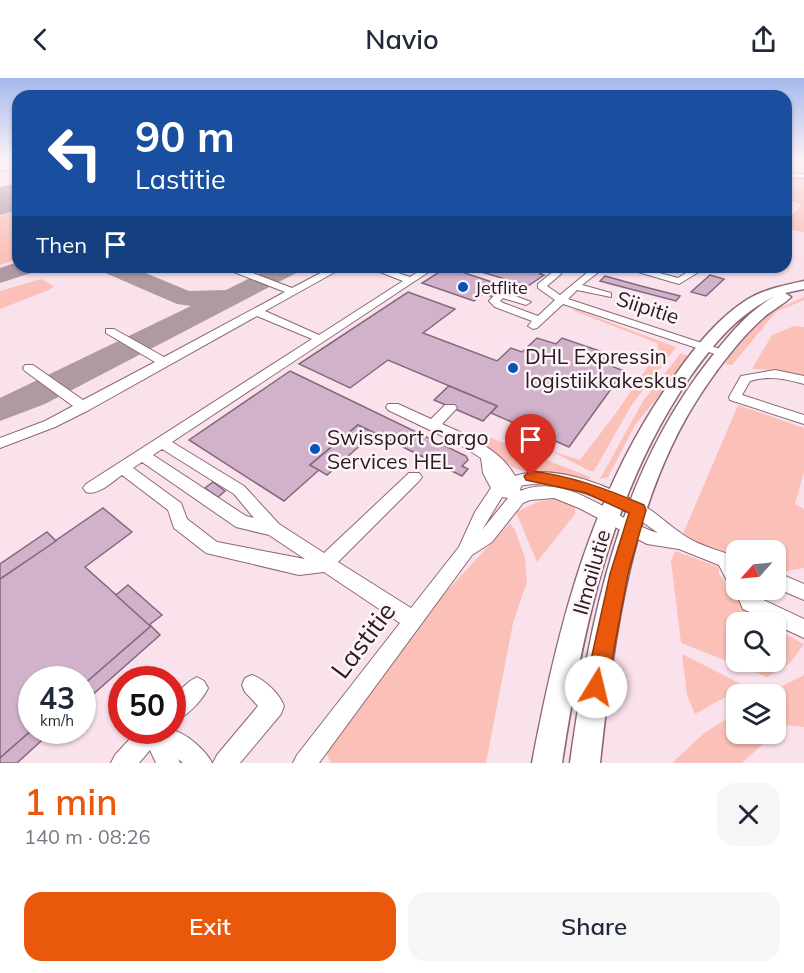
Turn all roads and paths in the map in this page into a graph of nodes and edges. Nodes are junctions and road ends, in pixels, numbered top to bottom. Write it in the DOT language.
graph roads {
  1 [pos="245,273"];
  2 [pos="325,273"];
  3 [pos="390,273"];
  4 [pos="421,273"];
  5 [pos="557,273"];
  6 [pos="592,273"];
  7 [pos="649,273"];
  8 [pos="692,273"];
  9 [pos="410,280"];
  10 [pos="804,285"];
  11 [pos="575,286"];
  12 [pos="293,292"];
  13 [pos="804,292"];
  14 [pos="606,295"];
  15 [pos="561,300"];
  16 [pos="526,302"];
  17 [pos="258,312"];
  18 [pos="110,331"];
  19 [pos="320,339"];
  20 [pos="705,346"];
  21 [pos="722,353"];
  22 [pos="165,363"];
  23 [pos="29,368"];
  24 [pos="804,380"];
  25 [pos="84,407"];
  26 [pos="393,407"];
  27 [pos="450,408"];
  28 [pos="804,420"];
  29 [pos="432,426"];
  30 [pos="162,442"];
  31 [pos="0,443"];
  32 [pos="142,455"];
  33 [pos="122,468"];
  34 [pos="414,477"];
  35 [pos="506,485"];
  36 [pos="91,488"];
  37 [pos="517,499"];
  38 [pos="623,512"];
  39 [pos="273,529"];
  40 [pos="466,550"];
  41 [pos="726,559"];
  42 [pos="325,564"];
  43 [pos="786,584"];
  44 [pos="804,592"];
  45 [pos="748,600"];
  46 [pos="412,620"];
  47 [pos="804,628"];
  48 [pos="252,685"];
  49 [pos="197,688"];
  50 [pos="186,699"];
  51 [pos="141,744"];
  52 [pos="160,744"];
  53 [pos="175,744"];
  54 [pos="123,763"];
  55 [pos="168,763"];
  56 [pos="200,763"];
  57 [pos="225,763"];
  58 [pos="305,763"];
  59 [pos="547,763"];
  60 [pos="585,763"];
  1 -- 12 [label="street"];
  2 -- 12 [label="street"];
  3 -- 9 [label="street"];
  4 -- 9 [label="street"];
  5 -- 15 [label="street"];
  6 -- 11 [label="street, Siipitie"];
  7 -- 8 [label="street"];
  9 -- 19 [label="street"];
  10 -- 20 [label="main road, Ilmailutie"];
  11 -- 14 [label="street"];
  11 -- 15 [label="street, Siipitie"];
  12 -- 17 [label="street"];
  13 -- 21 [label="main road, Ilmailutie"];
  15 -- 16 [label="street, Siipitie"];
  15 -- 20 [label="street, Siipitie"];
  17 -- 19 [label="street"];
  17 -- 22 [label="street"];
  18 -- 22 [label="street"];
  19 -- 30 [label="street"];
  20 -- 21 [label="street, Siipitie"];
  20 -- 38 [label="main road, Ilmailutie"];
  21 -- 38 [label="main road, Ilmailutie"];
  22 -- 25 [label="street"];
  23 -- 25 [label="street"];
  24 -- 28 [label="street"];
  25 -- 31 [label="street"];
  26 -- 29 [label="street"];
  27 -- 29 [label="street"];
  29 -- 35 [label="street"];
  30 -- 32 [label="street"];
  30 -- 39 [label="street"];
  32 -- 33 [label="street"];
  32 -- 39 [label="street"];
  33 -- 36 [label="street"];
  33 -- 42 [label="street"];
  34 -- 42 [label="street"];
  35 -- 37 [label="street"];
  35 -- 38 [label="street"];
  35 -- 40 [label="street, Lastitie"];
  37 -- 38 [label="street"];
  37 -- 40 [label="street, Lastitie"];
  38 -- 41 [label="street"];
  38 -- 59 [label="main road, Ilmailutie"];
  38 -- 60 [label="main road, Ilmailutie"];
  39 -- 42 [label="street"];
  40 -- 46 [label="street, Lastitie"];
  42 -- 46 [label="street"];
  43 -- 44 [label="street"];
  45 -- 47 [label="street"];
  46 -- 58 [label="street, Lastitie"];
  48 -- 57 [label="street"];
  49 -- 50 [label="street"];
  51 -- 54 [label="street"];
  52 -- 55 [label="street"];
  53 -- 56 [label="street"];
}
